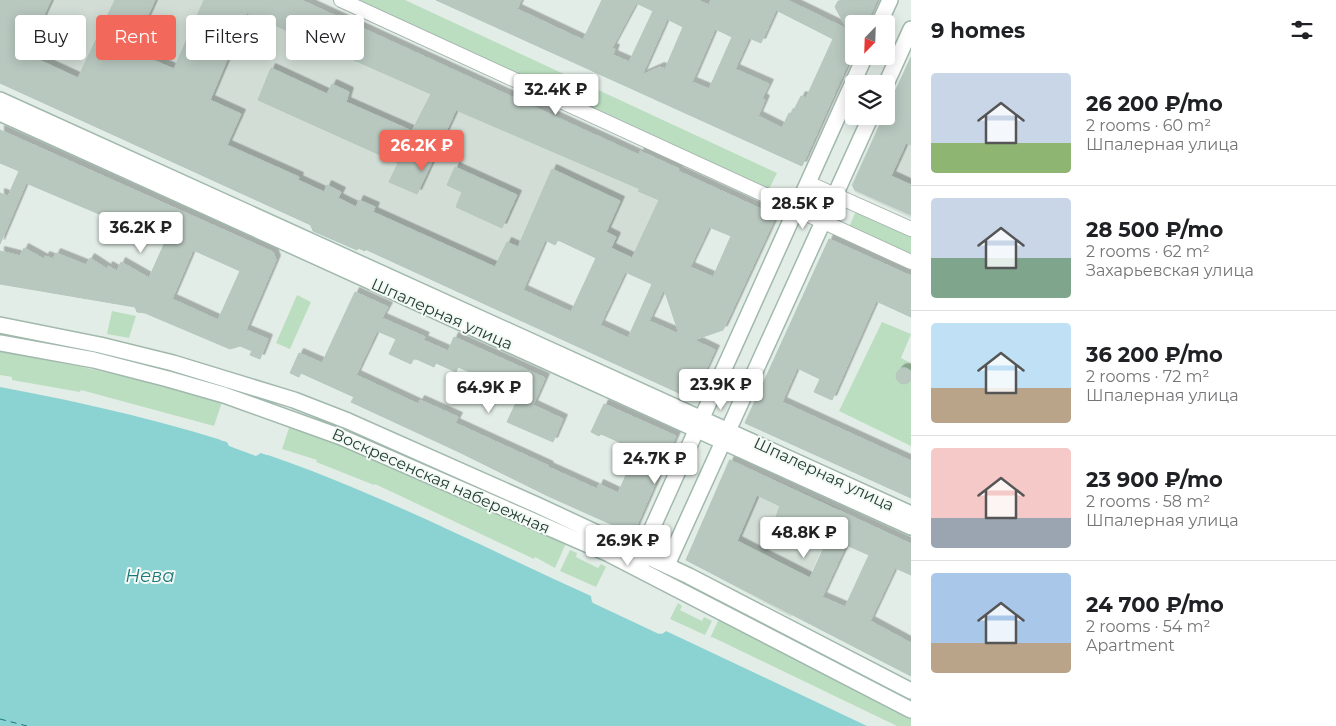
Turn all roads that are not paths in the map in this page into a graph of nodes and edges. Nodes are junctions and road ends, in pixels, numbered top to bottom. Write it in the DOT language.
graph roads {
  1 [pos="341,0"];
  2 [pos="890,0"];
  3 [pos="884,15"];
  4 [pos="911,29"];
  5 [pos="861,65"];
  6 [pos="890,75"];
  7 [pos="0,100"];
  8 [pos="0,113"];
  9 [pos="868,125"];
  10 [pos="808,183"];
  11 [pos="836,195"];
  12 [pos="795,210"];
  13 [pos="823,223"];
  14 [pos="911,229"];
  15 [pos="911,262"];
  16 [pos="0,326"];
  17 [pos="0,343"];
  18 [pos="699,424"];
  19 [pos="726,436"];
  20 [pos="911,514"];
  21 [pos="911,527"];
  22 [pos="641,553"];
  23 [pos="667,565"];
  24 [pos="646,573"];
  25 [pos="911,691"];
  26 [pos="911,710"];
  1 -- 12 [label="street"];
  2 -- 3 [label="street"];
  4 -- 6 [label="street"];
  5 -- 10 [label="street"];
  7 -- 18 [label="street, Шпалерная улица"];
  8 -- 18 [label="street, Шпалерная улица"];
  9 -- 11 [label="street"];
  10 -- 11 [label="street"];
  10 -- 12 [label="street"];
  11 -- 13 [label="street"];
  11 -- 14 [label="street"];
  12 -- 13 [label="street"];
  12 -- 18 [label="street"];
  13 -- 15 [label="street"];
  13 -- 19 [label="street"];
  16 -- 22 [label="street, Воскресенская набережная"];
  17 -- 24 [label="street, Воскресенская набережная"];
  18 -- 19 [label="street, Шпалерная улица"];
  18 -- 22 [label="street"];
  19 -- 20 [label="street, Шпалерная улица"];
  19 -- 21 [label="street, Шпалерная улица"];
  19 -- 23 [label="street"];
  22 -- 23 [label="street, Воскресенская набережная"];
  22 -- 24 [label="street"];
  23 -- 25 [label="street, Воскресенская набережная"];
  24 -- 26 [label="street, Воскресенская набережная"];
}
